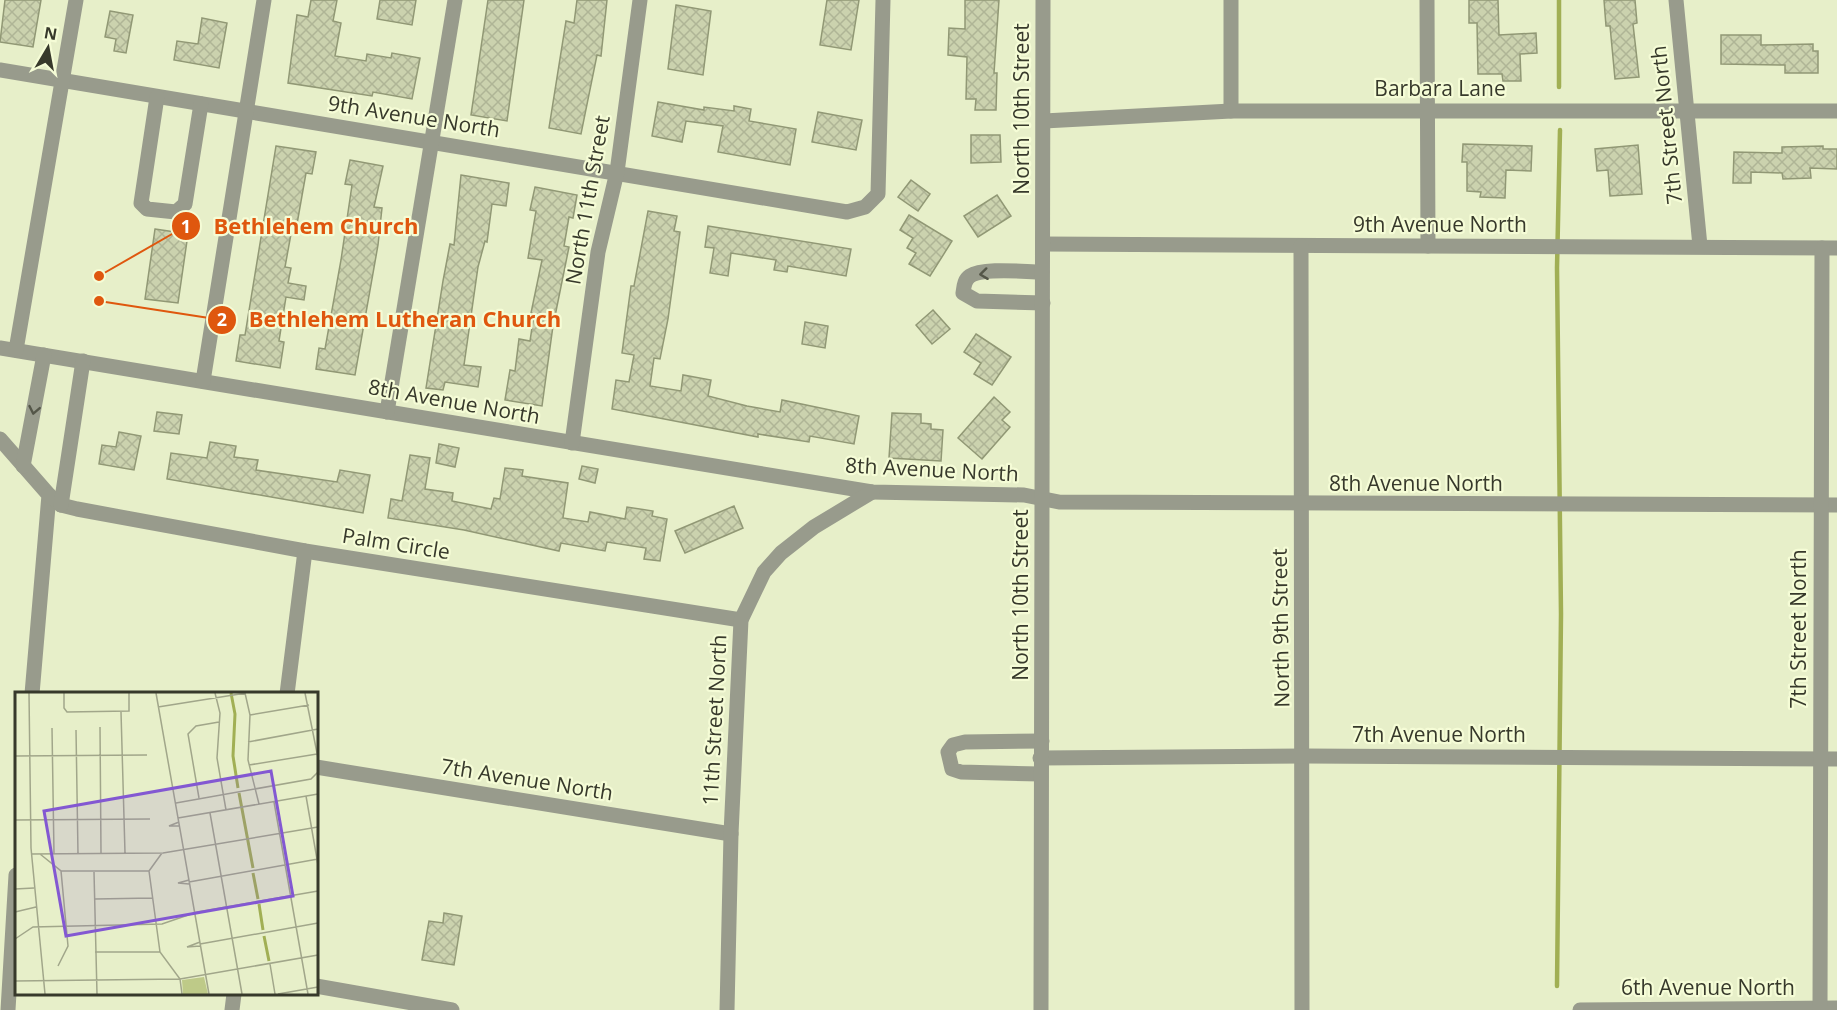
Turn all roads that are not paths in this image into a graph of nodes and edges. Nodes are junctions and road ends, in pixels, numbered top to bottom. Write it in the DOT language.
graph roads {
  1 [pos="76,0"];
  2 [pos="264,0"];
  3 [pos="455,0"];
  4 [pos="640,0"];
  5 [pos="883,0"];
  6 [pos="1043,0"];
  7 [pos="1231,0"];
  8 [pos="1427,0"];
  9 [pos="1676,0"];
  10 [pos="0,70"];
  11 [pos="63,81"];
  12 [pos="157,97"];
  13 [pos="201,104"];
  14 [pos="1428,109"];
  15 [pos="246,111"];
  16 [pos="1231,111"];
  17 [pos="1685,111"];
  18 [pos="1837,111"];
  19 [pos="1044,120"];
  20 [pos="431,142"];
  21 [pos="617,172"];
  22 [pos="1043,244"];
  23 [pos="1301,246"];
  24 [pos="1428,246"];
  25 [pos="1700,246"];
  26 [pos="1829,248"];
  27 [pos="1042,272"];
  28 [pos="1042,303"];
  29 [pos="0,348"];
  30 [pos="16,350"];
  31 [pos="44,355"];
  32 [pos="83,361"];
  33 [pos="203,381"];
  34 [pos="387,412"];
  35 [pos="0,439"];
  36 [pos="572,443"];
  37 [pos="23,466"];
  38 [pos="872,492"];
  39 [pos="1042,499"];
  40 [pos="55,500"];
  41 [pos="1300,504"];
  42 [pos="1820,505"];
  43 [pos="1837,505"];
  44 [pos="305,551"];
  45 [pos="741,620"];
  46 [pos="32,692"];
  47 [pos="287,692"];
  48 [pos="1042,741"];
  49 [pos="1304,756"];
  50 [pos="1040,758"];
  51 [pos="1820,759"];
  52 [pos="1837,759"];
  53 [pos="318,767"];
  54 [pos="1040,774"];
  55 [pos="731,834"];
  56 [pos="15,885"];
  57 [pos="10,934"];
  58 [pos="318,986"];
  59 [pos="234,995"];
  60 [pos="1837,1008"];
  61 [pos="1820,1009"];
  62 [pos="8,1010"];
  63 [pos="232,1010"];
  64 [pos="452,1010"];
  65 [pos="727,1010"];
  66 [pos="1041,1010"];
  67 [pos="1302,1010"];
  68 [pos="1580,1010"];
  1 -- 11 [label="street"];
  2 -- 15 [label="street"];
  3 -- 20 [label="street"];
  4 -- 21 [label="street, North 11th Street"];
  5 -- 21 [label="street, 9th Avenue North"];
  6 -- 19 [label="street, North 10th Street"];
  7 -- 16 [label="street"];
  8 -- 14 [label="street"];
  9 -- 17 [label="street, 7th Street North"];
  10 -- 11 [label="street, 9th Avenue North"];
  11 -- 12 [label="street, 9th Avenue North"];
  11 -- 30 [label="street"];
  12 -- 13 [label="street, 9th Avenue North"];
  12 -- 13 [label="street"];
  13 -- 15 [label="street, 9th Avenue North"];
  14 -- 16 [label="street, Barbara Lane"];
  14 -- 17 [label="street, Barbara Lane"];
  14 -- 24 [label="street"];
  15 -- 20 [label="street, 9th Avenue North"];
  15 -- 33 [label="street"];
  16 -- 19 [label="street, Barbara Lane"];
  17 -- 18 [label="street, Barbara Lane"];
  17 -- 25 [label="street, 7th Street North"];
  19 -- 22 [label="street, North 10th Street"];
  20 -- 21 [label="street, 9th Avenue North"];
  20 -- 34 [label="street"];
  21 -- 36 [label="street, North 11th Street"];
  22 -- 23 [label="street, 9th Avenue North"];
  22 -- 27 [label="street, North 10th Street"];
  23 -- 24 [label="street, 9th Avenue North"];
  23 -- 41 [label="street, North 9th Street"];
  24 -- 25 [label="street, 9th Avenue North"];
  25 -- 26 [label="street, 9th Avenue North"];
  26 -- 42 [label="street, 7th Street North"];
  27 -- 28 [label="street, North 10th Street"];
  27 -- 28 [label="street, one-way"];
  28 -- 39 [label="street, North 10th Street"];
  29 -- 30 [label="street, 8th Avenue North"];
  30 -- 31 [label="street, 8th Avenue North"];
  31 -- 32 [label="street, 8th Avenue North"];
  31 -- 37 [label="street, one-way"];
  32 -- 33 [label="street, 8th Avenue North"];
  32 -- 40 [label="street"];
  33 -- 34 [label="street, 8th Avenue North"];
  34 -- 36 [label="street, 8th Avenue North"];
  35 -- 37 [label="street"];
  36 -- 38 [label="street, 8th Avenue North"];
  37 -- 40 [label="street"];
  38 -- 39 [label="street, 8th Avenue North"];
  38 -- 45 [label="street, 11th Street North"];
  39 -- 41 [label="street, 8th Avenue North"];
  39 -- 48 [label="street, North 10th Street"];
  40 -- 44 [label="street, Palm Circle"];
  40 -- 46 [label="street"];
  41 -- 42 [label="street, 8th Avenue North"];
  41 -- 49 [label="street, North 9th Street"];
  42 -- 43 [label="street, 8th Avenue North"];
  42 -- 51 [label="street, 7th Street North"];
  44 -- 45 [label="street, Palm Circle"];
  44 -- 47 [label="street"];
  45 -- 55 [label="street, 11th Street North"];
  48 -- 50 [label="street, North 10th Street"];
  48 -- 54 [label="street"];
  49 -- 50 [label="street, 7th Avenue North"];
  49 -- 51 [label="street, 7th Avenue North"];
  49 -- 67 [label="street, North 9th Street"];
  50 -- 54 [label="street, North 10th Street"];
  51 -- 52 [label="street, 7th Avenue North"];
  51 -- 61 [label="street, 7th Street North"];
  53 -- 55 [label="street, 7th Avenue North"];
  54 -- 66 [label="street, North 10th Street"];
  55 -- 65 [label="street, 11th Street North"];
  56 -- 57 [label="street"];
  57 -- 62 [label="street"];
  58 -- 64 [label="street"];
  59 -- 63 [label="street"];
  60 -- 61 [label="street, 6th Avenue North"];
  61 -- 68 [label="street, 6th Avenue North"];
}
